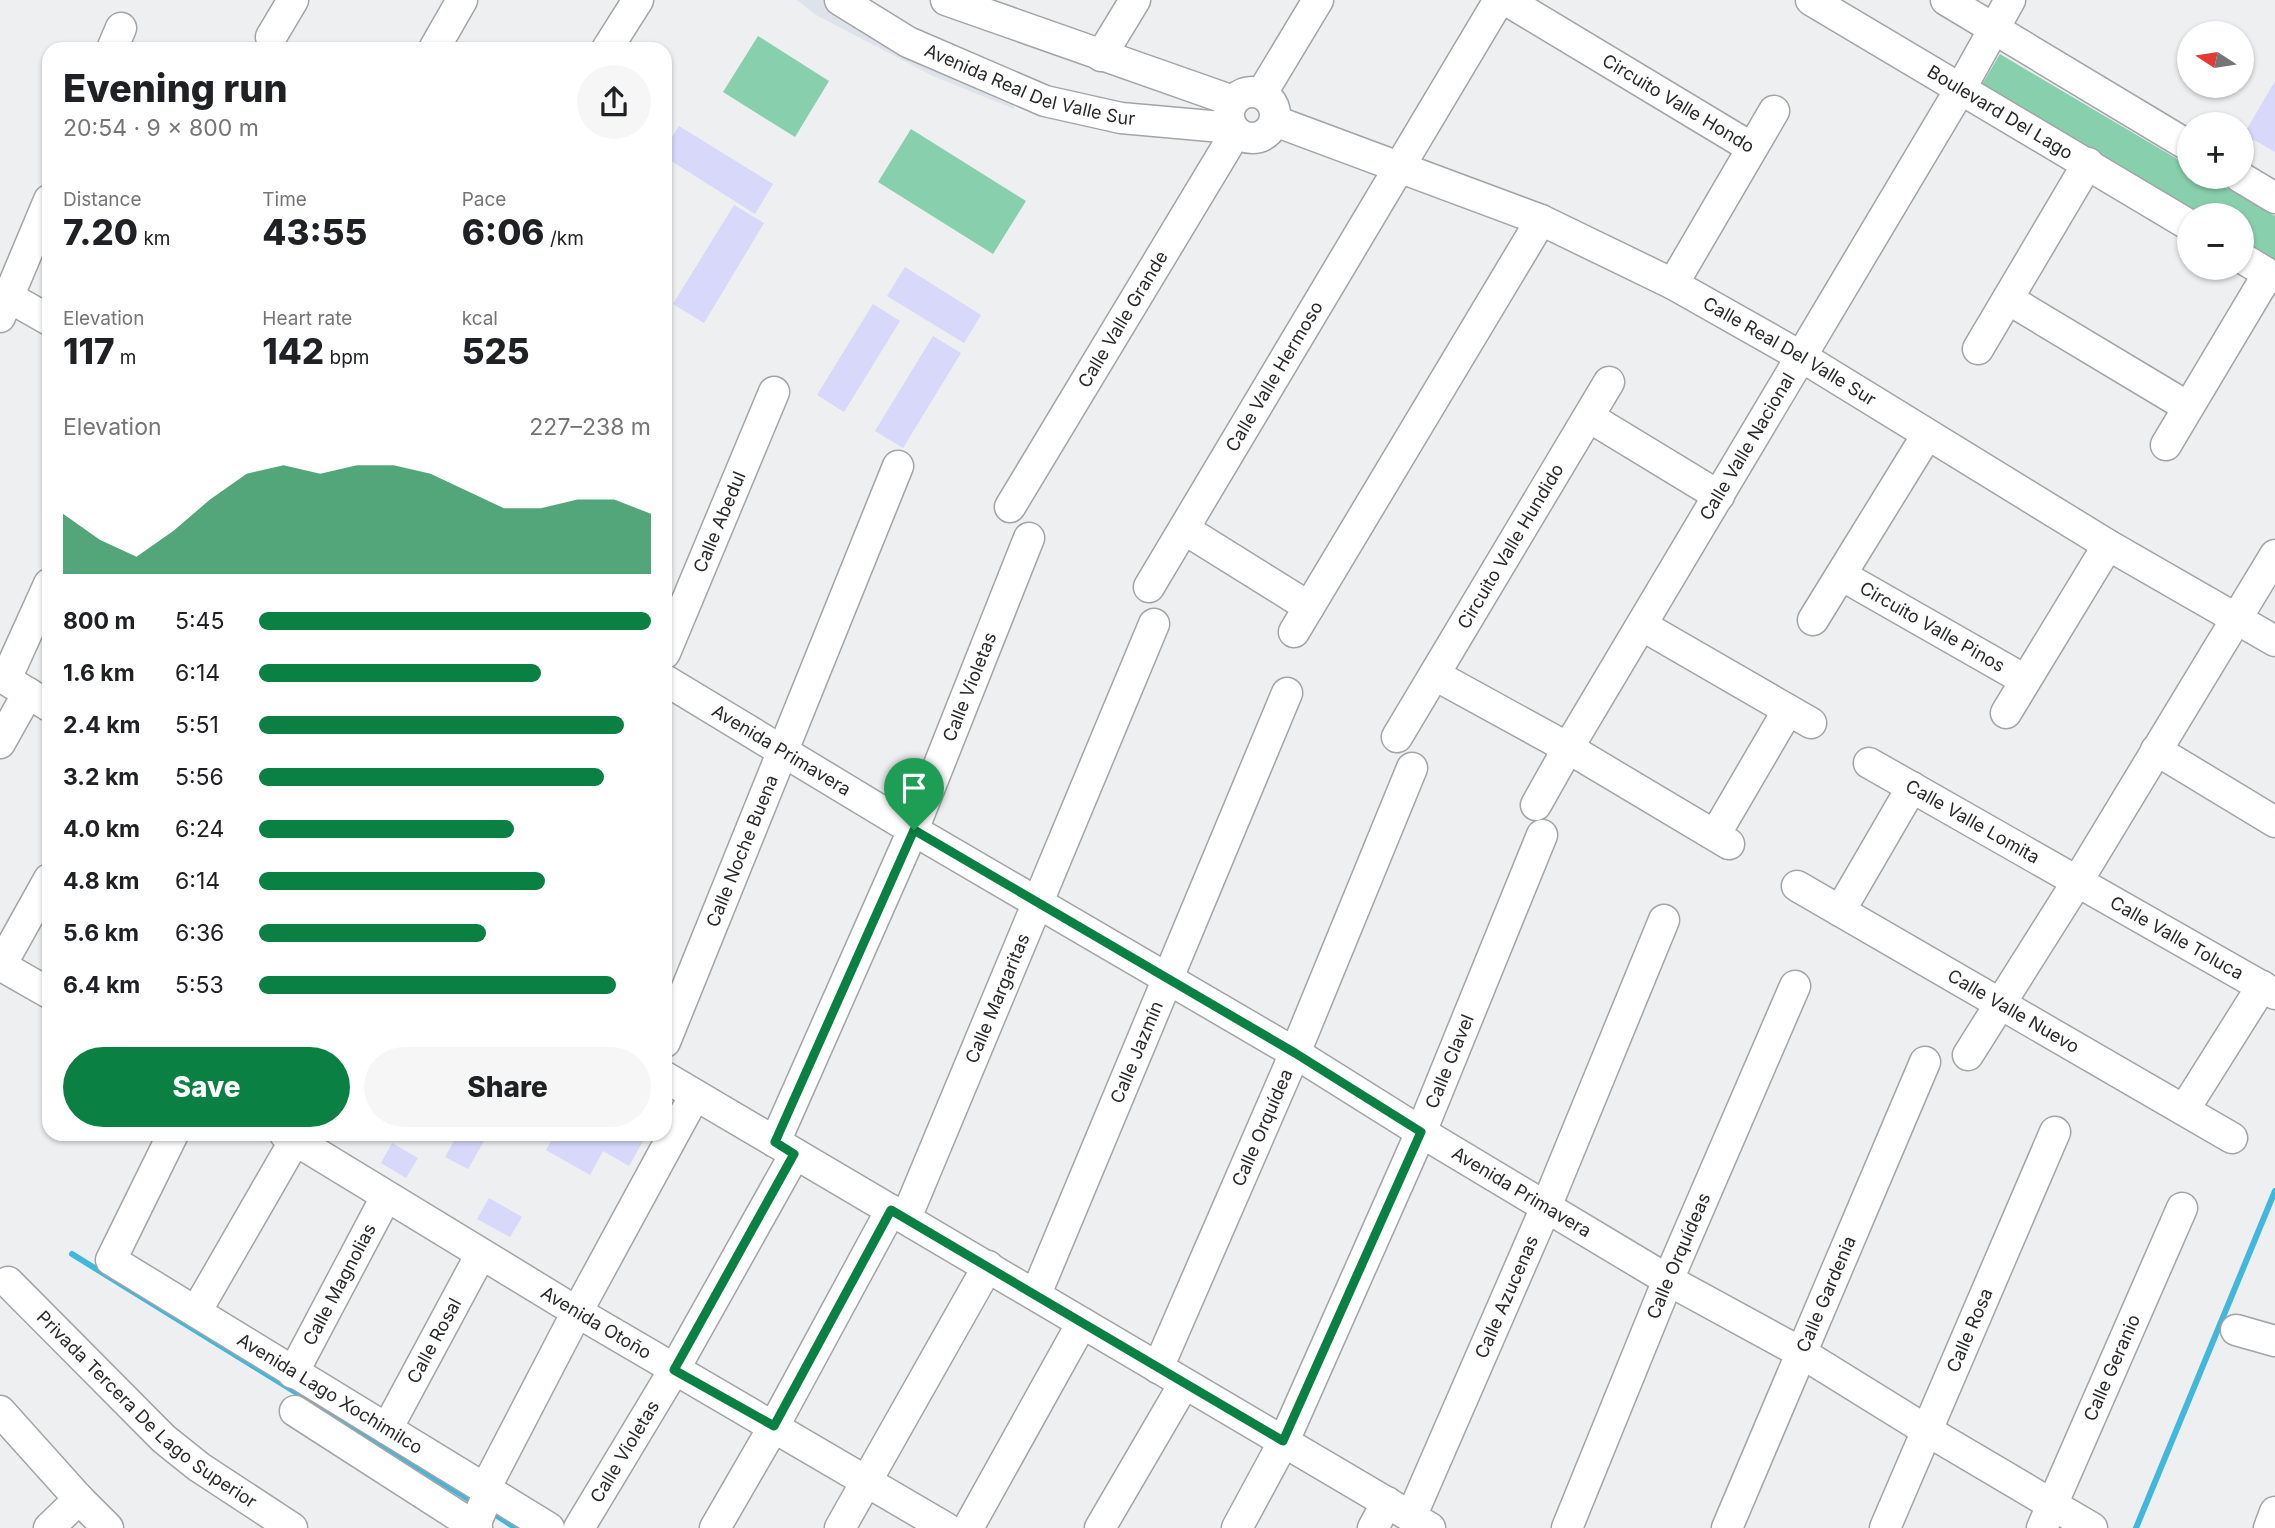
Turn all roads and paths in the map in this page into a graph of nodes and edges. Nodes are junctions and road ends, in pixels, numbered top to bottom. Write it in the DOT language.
graph roads {
  1 [pos="462,0"];
  2 [pos="841,0"];
  3 [pos="1135,0"];
  4 [pos="1318,0"];
  5 [pos="1499,0"];
  6 [pos="1506,0"];
  7 [pos="1811,0"];
  8 [pos="1946,0"];
  9 [pos="2010,0"];
  10 [pos="633,2"];
  11 [pos="958,2"];
  12 [pos="284,3"];
  13 [pos="1994,28"];
  14 [pos="271,37"];
  15 [pos="438,42"];
  16 [pos="611,42"];
  17 [pos="1101,56"];
  18 [pos="1961,88"];
  19 [pos="1262,93"];
  20 [pos="1774,111"];
  21 [pos="1234,120"];
  22 [pos="1275,121"];
  23 [pos="2177,139"];
  24 [pos="1752,148"];
  25 [pos="2088,163"];
  26 [pos="1399,167"];
  27 [pos="2254,185"];
  28 [pos="2275,198"];
  29 [pos="42,216"];
  30 [pos="2177,218"];
  31 [pos="1541,220"];
  32 [pos="2254,265"];
  33 [pos="2272,276"];
  34 [pos="1673,284"];
  35 [pos="2008,299"];
  36 [pos="3,302"];
  37 [pos="42,317"];
  38 [pos="1978,349"];
  39 [pos="1802,357"];
  40 [pos="1609,382"];
  41 [pos="774,392"];
  42 [pos="2188,407"];
  43 [pos="1589,417"];
  44 [pos="1927,435"];
  45 [pos="2166,445"];
  46 [pos="898,466"];
  47 [pos="1719,496"];
  48 [pos="1010,507"];
  49 [pos="1184,529"];
  50 [pos="1029,538"];
  51 [pos="2108,545"];
  52 [pos="2275,555"];
  53 [pos="1841,575"];
  54 [pos="1149,587"];
  55 [pos="1309,607"];
  56 [pos="42,610"];
  57 [pos="2237,618"];
  58 [pos="1813,620"];
  59 [pos="1154,624"];
  60 [pos="1643,626"];
  61 [pos="1294,632"];
  62 [pos="672,636"];
  63 [pos="2275,641"];
  64 [pos="1435,675"];
  65 [pos="2025,680"];
  66 [pos="672,684"];
  67 [pos="21,688"];
  68 [pos="1287,693"];
  69 [pos="2006,713"];
  70 [pos="1397,737"];
  71 [pos="0,743"];
  72 [pos="1568,748"];
  73 [pos="782,749"];
  74 [pos="2156,750"];
  75 [pos="1869,763"];
  76 [pos="1412,768"];
  77 [pos="1912,788"];
  78 [pos="1536,805"];
  79 [pos="2275,821"];
  80 [pos="914,830"];
  81 [pos="1542,835"];
  82 [pos="2077,882"];
  83 [pos="1797,886"];
  84 [pos="42,891"];
  85 [pos="1036,902"];
  86 [pos="1840,911"];
  87 [pos="1664,920"];
  88 [pos="0,966"];
  89 [pos="1168,979"];
  90 [pos="1795,986"];
  91 [pos="42,989"];
  92 [pos="2268,990"];
  93 [pos="2001,1004"];
  94 [pos="672,1024"];
  95 [pos="1295,1053"];
  96 [pos="1968,1055"];
  97 [pos="1925,1062"];
  98 [pos="672,1081"];
  99 [pos="695,1095"];
  100 [pos="2184,1110"];
  101 [pos="1421,1132"];
  102 [pos="2055,1132"];
  103 [pos="672,1137"];
  104 [pos="2232,1138"];
  105 [pos="170,1141"];
  106 [pos="288,1141"];
  107 [pos="297,1141"];
  108 [pos="670,1141"];
  109 [pos="785,1148"];
  110 [pos="386,1196"];
  111 [pos="1546,1207"];
  112 [pos="2182,1208"];
  113 [pos="899,1214"];
  114 [pos="481,1254"];
  115 [pos="988,1266"];
  116 [pos="1668,1280"];
  117 [pos="8,1282"];
  118 [pos="1036,1294"];
  119 [pos="197,1310"];
  120 [pos="577,1312"];
  121 [pos="1082,1324"];
  122 [pos="2236,1330"];
  123 [pos="2275,1340"];
  124 [pos="1800,1352"];
  125 [pos="1158,1368"];
  126 [pos="674,1370"];
  127 [pos="293,1373"];
  128 [pos="1184,1384"];
  129 [pos="0,1411"];
  130 [pos="295,1411"];
  131 [pos="774,1426"];
  132 [pos="387,1429"];
  133 [pos="1926,1430"];
  134 [pos="1283,1441"];
  135 [pos="868,1481"];
  136 [pos="79,1499"];
  137 [pos="479,1515"];
  138 [pos="2047,1516"];
  139 [pos="1400,1519"];
  140 [pos="49,1528"];
  141 [pos="108,1528"];
  142 [pos="292,1528"];
  143 [pos="549,1528"];
  144 [pos="579,1528"];
  145 [pos="715,1528"];
  146 [pos="840,1528"];
  147 [pos="946,1528"];
  148 [pos="968,1528"];
  149 [pos="1100,1528"];
  150 [pos="1237,1528"];
  151 [pos="1567,1528"];
  152 [pos="1727,1528"];
  153 [pos="1885,1528"];
  154 [pos="2092,1528"];
  1 -- 15 [label="street"];
  2 -- 21 [label="street, Avenida Real Del Valle Sur"];
  3 -- 17 [label="street"];
  4 -- 19 [label="street"];
  5 -- 26 [label="street"];
  6 -- 24 [label="street, Circuito Valle Hondo"];
  7 -- 18 [label="street, Boulevard Del Lago"];
  8 -- 13 [label="street"];
  9 -- 13 [label="street, Calle Valle Nacional"];
  10 -- 16 [label="street"];
  11 -- 17 [label="street"];
  12 -- 14 [label="street"];
  13 -- 18 [label="street, Calle Valle Nacional"];
  13 -- 23 [label="street"];
  17 -- 21 [label="street"];
  18 -- 25 [label="street, Boulevard Del Lago"];
  18 -- 39 [label="street, Calle Valle Nacional"];
  19 -- 21 [label="street"];
  19 -- 22 [label="street"];
  20 -- 24 [label="street"];
  21 -- 22 [label="street"];
  21 -- 48 [label="street, Calle Valle Grande"];
  22 -- 26 [label="street, Calle Real Del Valle Sur"];
  24 -- 34 [label="street, Circuito Valle Hondo"];
  25 -- 30 [label="street, Boulevard Del Lago"];
  25 -- 35 [label="street"];
  26 -- 31 [label="street, Calle Real Del Valle Sur"];
  26 -- 49 [label="street, Calle Valle Hermoso"];
  27 -- 28 [label="street"];
  29 -- 36 [label="street"];
  31 -- 34 [label="street, Calle Real Del Valle Sur"];
  31 -- 55 [label="street"];
  32 -- 33 [label="street"];
  33 -- 42 [label="street"];
  34 -- 39 [label="street, Calle Real Del Valle Sur"];
  35 -- 38 [label="street"];
  35 -- 42 [label="street"];
  36 -- 37 [label="street"];
  39 -- 44 [label="street, Calle Real Del Valle Sur"];
  39 -- 47 [label="street, Calle Valle Nacional"];
  40 -- 43 [label="street, Circuito Valle Hundido"];
  41 -- 62 [label="street, Calle Abedul"];
  42 -- 45 [label="street"];
  43 -- 47 [label="street"];
  43 -- 64 [label="street, Circuito Valle Hundido"];
  44 -- 51 [label="street, Calle Real Del Valle Sur"];
  44 -- 53 [label="street, Circuito Valle Pinos"];
  46 -- 73 [label="street, Calle Noche Buena"];
  47 -- 60 [label="street, Calle Valle Nacional"];
  49 -- 54 [label="street, Calle Valle Hermoso"];
  49 -- 55 [label="street"];
  50 -- 80 [label="street, Calle Violetas"];
  51 -- 57 [label="street, Calle Real Del Valle Sur"];
  51 -- 65 [label="street, Circuito Valle Pinos"];
  52 -- 57 [label="street"];
  53 -- 58 [label="street, Circuito Valle Pinos"];
  53 -- 65 [label="street, Circuito Valle Pinos"];
  55 -- 61 [label="street"];
  56 -- 67 [label="street"];
  57 -- 63 [label="street, Calle Real Del Valle Sur"];
  57 -- 74 [label="street"];
  59 -- 85 [label="street, Calle Margaritas"];
  60 -- 72 [label="street, Calle Valle Nacional"];
  60 -- 72 [label="street"];
  64 -- 70 [label="street, Circuito Valle Hundido"];
  64 -- 72 [label="street"];
  65 -- 69 [label="street, Circuito Valle Pinos"];
  66 -- 73 [label="street, Avenida Primavera"];
  67 -- 71 [label="street"];
  68 -- 89 [label="street, Calle Jazmín"];
  72 -- 78 [label="street, Calle Valle Nacional"];
  73 -- 80 [label="street, Avenida Primavera"];
  73 -- 94 [label="street, Calle Noche Buena"];
  74 -- 79 [label="street"];
  74 -- 82 [label="street"];
  75 -- 77 [label="street, Calle Valle Lomita"];
  76 -- 95 [label="street, Calle Orquídea"];
  77 -- 82 [label="street, Calle Valle Lomita"];
  77 -- 86 [label="street"];
  80 -- 85 [label="street, Avenida Primavera"];
  80 -- 109 [label="street, Calle Violetas"];
  81 -- 101 [label="street, Calle Clavel"];
  82 -- 92 [label="street, Calle Valle Toluca"];
  82 -- 93 [label="street"];
  83 -- 86 [label="street, Calle Valle Nuevo"];
  84 -- 88 [label="street"];
  85 -- 89 [label="street, Avenida Primavera"];
  85 -- 113 [label="street, Calle Margaritas"];
  86 -- 93 [label="street, Calle Valle Nuevo"];
  87 -- 111 [label="street, Calle Azucenas"];
  88 -- 91 [label="street"];
  89 -- 95 [label="street, Avenida Primavera"];
  89 -- 118 [label="street, Calle Jazmín"];
  90 -- 116 [label="street, Calle Orquídeas"];
  92 -- 100 [label="street"];
  93 -- 96 [label="street"];
  93 -- 100 [label="street, Calle Valle Nuevo"];
  95 -- 101 [label="street, Avenida Primavera"];
  95 -- 125 [label="street, Calle Orquídea"];
  97 -- 124 [label="street, Calle Gardenia"];
  98 -- 99 [label="street"];
  99 -- 103 [label="street"];
  99 -- 109 [label="street"];
  100 -- 104 [label="street, Calle Valle Nuevo"];
  101 -- 111 [label="street, Avenida Primavera"];
  101 -- 134 [label="street, Calle Clavel"];
  102 -- 133 [label="street, Calle Rosa"];
  105 -- 119 [label="street, Avenida Lago Xochimilco"];
  106 -- 119 [label="street"];
  107 -- 110 [label="street, Avenida Otoño"];
  108 -- 120 [label="street"];
  109 -- 113 [label="street"];
  109 -- 126 [label="street, Calle Violetas"];
  110 -- 114 [label="street, Avenida Otoño"];
  110 -- 127 [label="street, Calle Magnolias"];
  111 -- 116 [label="street, Avenida Primavera"];
  111 -- 139 [label="street, Calle Azucenas"];
  112 -- 138 [label="street, Calle Geranio"];
  113 -- 115 [label="street"];
  113 -- 131 [label="street, Calle Margaritas"];
  114 -- 120 [label="street, Avenida Otoño"];
  114 -- 132 [label="street, Calle Rosal"];
  115 -- 118 [label="street"];
  115 -- 135 [label="street"];
  116 -- 124 [label="street, Avenida Primavera"];
  116 -- 151 [label="street, Calle Orquídeas"];
  117 -- 142 [label="street, Privada Tercera De Lago Superior"];
  118 -- 121 [label="street"];
  119 -- 127 [label="street, Avenida Lago Xochimilco"];
  120 -- 126 [label="street, Avenida Otoño"];
  120 -- 137 [label="street"];
  121 -- 125 [label="street"];
  121 -- 148 [label="street"];
  122 -- 123 [label="street"];
  124 -- 133 [label="street, Avenida Primavera"];
  124 -- 152 [label="street, Calle Gardenia"];
  125 -- 128 [label="street"];
  126 -- 131 [label="street, Avenida Otoño"];
  126 -- 144 [label="street, Calle Violetas"];
  127 -- 132 [label="street, Avenida Lago Xochimilco"];
  128 -- 134 [label="street"];
  128 -- 149 [label="street"];
  129 -- 136 [label="street"];
  130 -- 137 [label="street, Avenida Lago Xochimilco"];
  131 -- 135 [label="street, Avenida Otoño"];
  131 -- 145 [label="street, Calle Margaritas"];
  132 -- 137 [label="street, Avenida Lago Xochimilco"];
  133 -- 138 [label="street, Avenida Primavera"];
  133 -- 153 [label="street, Calle Rosa"];
  134 -- 139 [label="street"];
  134 -- 150 [label="street, Calle Clavel"];
  135 -- 146 [label="street"];
  135 -- 147 [label="street, Avenida Otoño"];
  136 -- 140 [label="street"];
  136 -- 141 [label="street"];
  137 -- 143 [label="street, Avenida Lago Xochimilco"];
  138 -- 154 [label="street, Avenida Primavera"];
}
